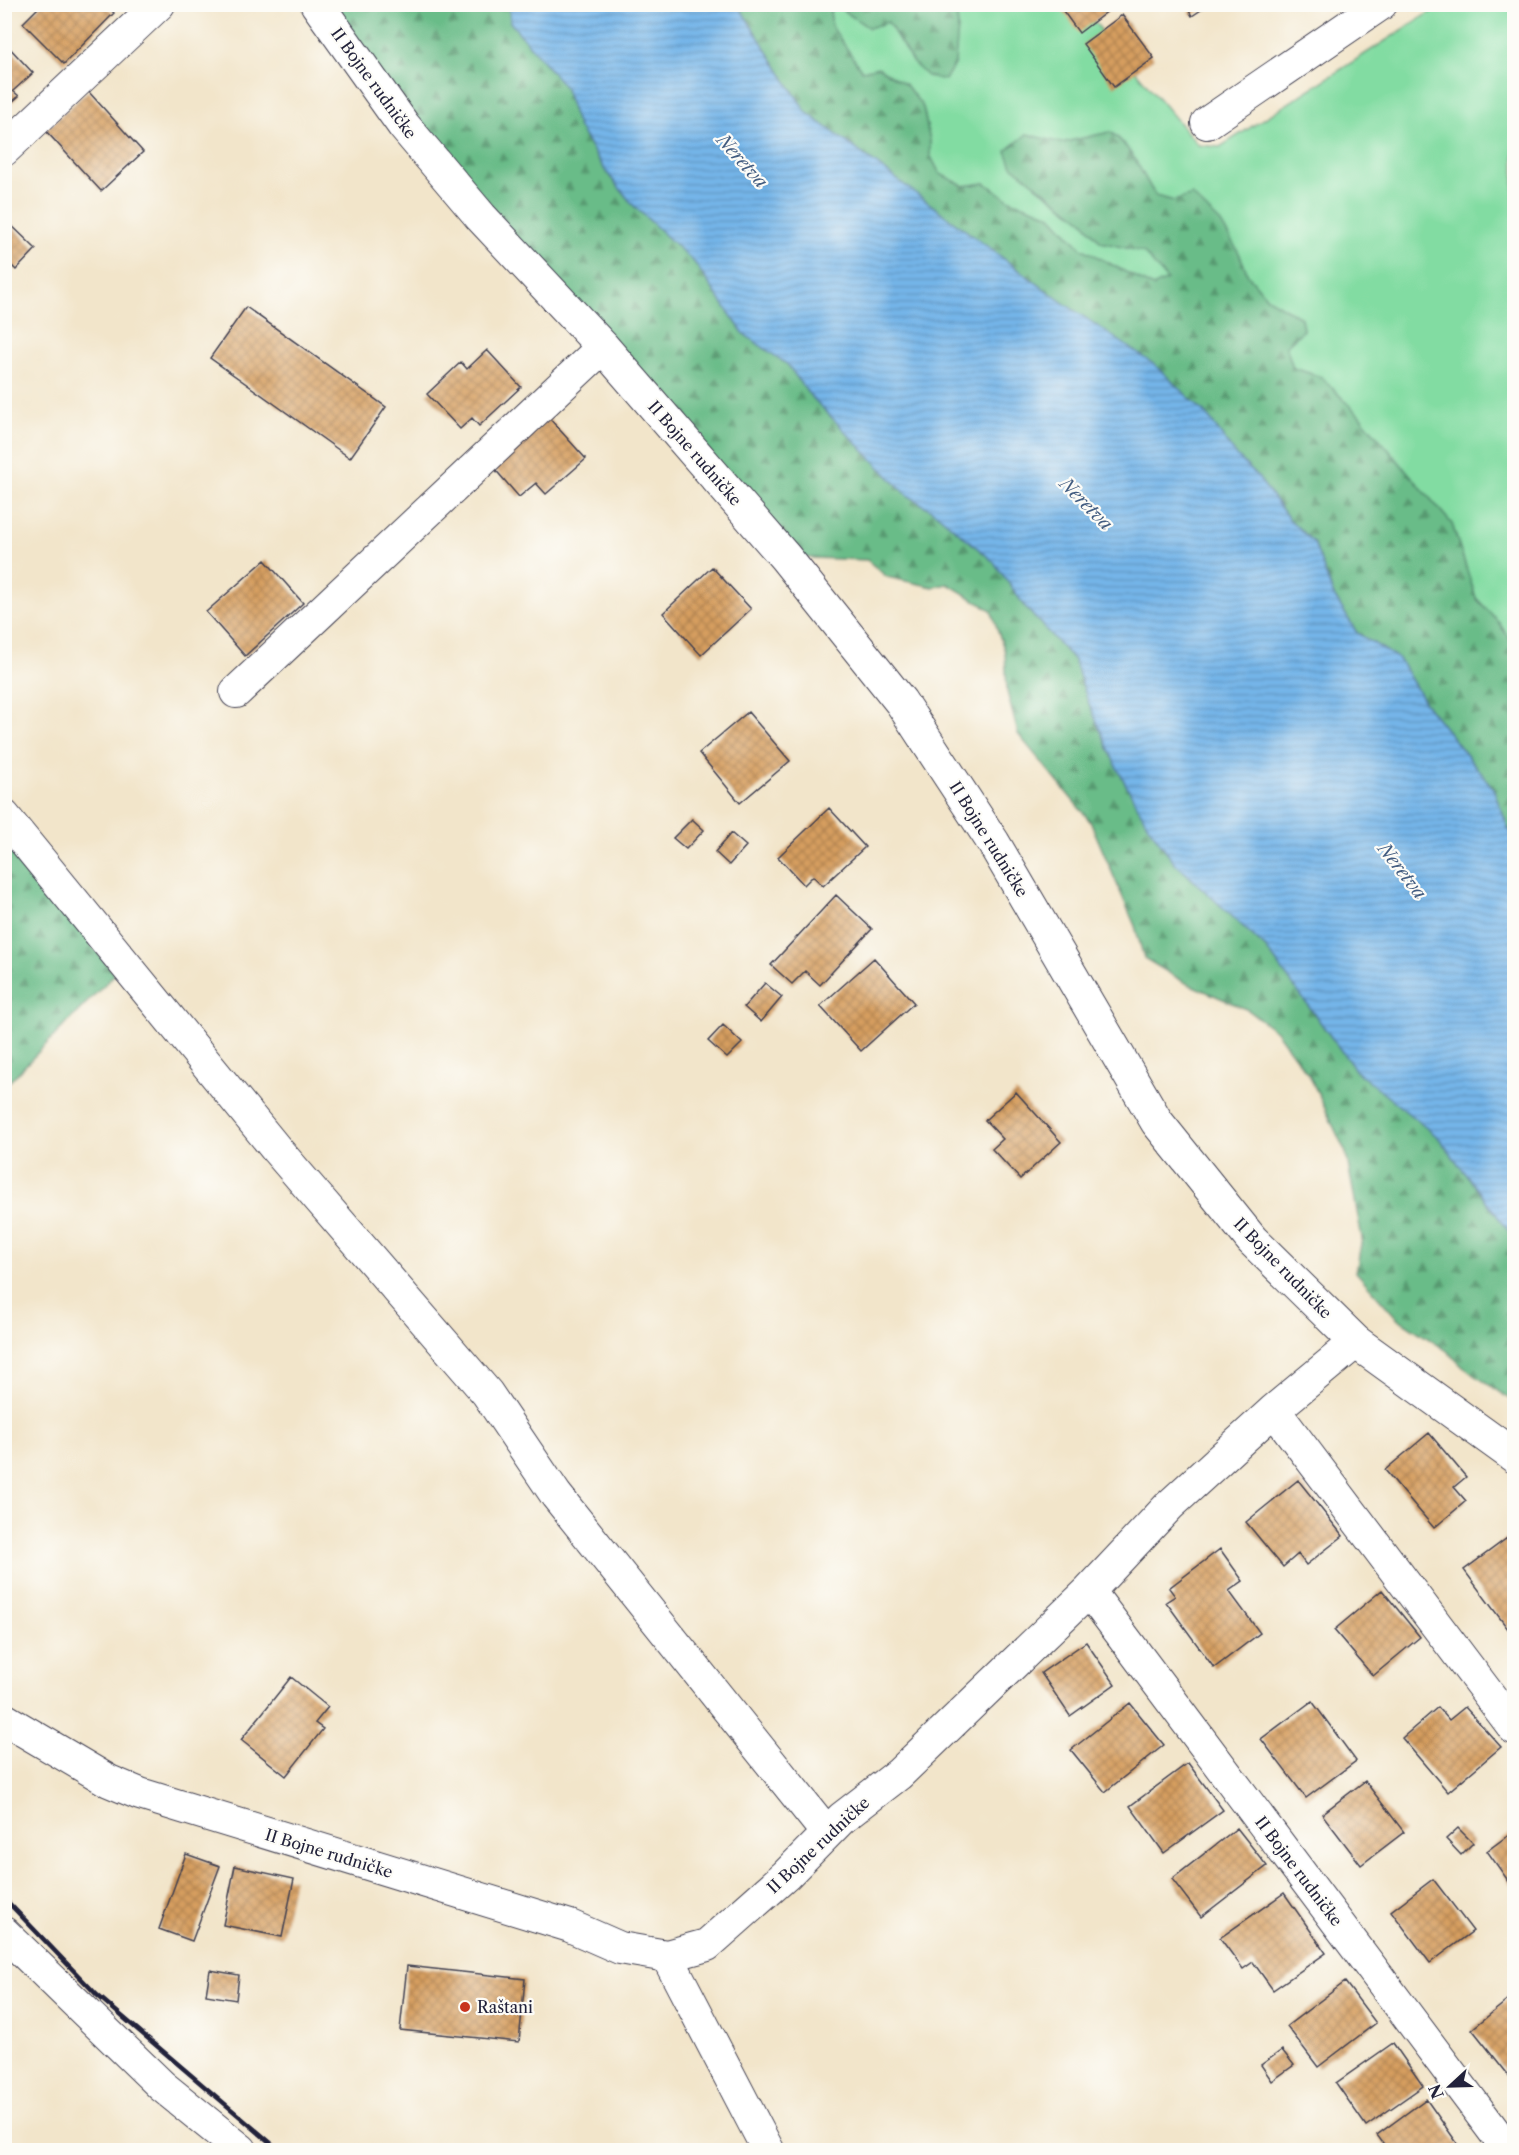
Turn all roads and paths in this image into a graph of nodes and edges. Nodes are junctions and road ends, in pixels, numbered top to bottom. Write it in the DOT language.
graph roads {
  1 [pos="159,4"];
  2 [pos="317,4"];
  3 [pos="1381,4"];
  4 [pos="1207,123"];
  5 [pos="4,150"];
  6 [pos="603,346"];
  7 [pos="236,692"];
  8 [pos="4,816"];
  9 [pos="1356,1342"];
  10 [pos="1274,1410"];
  11 [pos="1515,1456"];
  12 [pos="1089,1591"];
  13 [pos="4,1719"];
  14 [pos="1515,1728"];
  15 [pos="827,1833"];
  16 [pos="4,1933"];
  17 [pos="667,1956"];
  18 [pos="241,2151"];
  19 [pos="768,2151"];
  20 [pos="1508,2151"];
  1 -- 5 [label="street"];
  2 -- 6 [label="street, II Bojne rudničke"];
  3 -- 4 [label="street"];
  6 -- 7 [label="street"];
  6 -- 9 [label="street, II Bojne rudničke"];
  8 -- 15 [label="street"];
  9 -- 10 [label="street, II Bojne rudničke"];
  9 -- 11 [label="street, II Bojne rudničke"];
  10 -- 12 [label="street, II Bojne rudničke"];
  10 -- 14 [label="street"];
  12 -- 15 [label="street, II Bojne rudničke"];
  12 -- 20 [label="street, II Bojne rudničke"];
  13 -- 17 [label="street, II Bojne rudničke"];
  15 -- 17 [label="street, II Bojne rudničke"];
  16 -- 18 [label="street"];
  17 -- 19 [label="street"];
}
